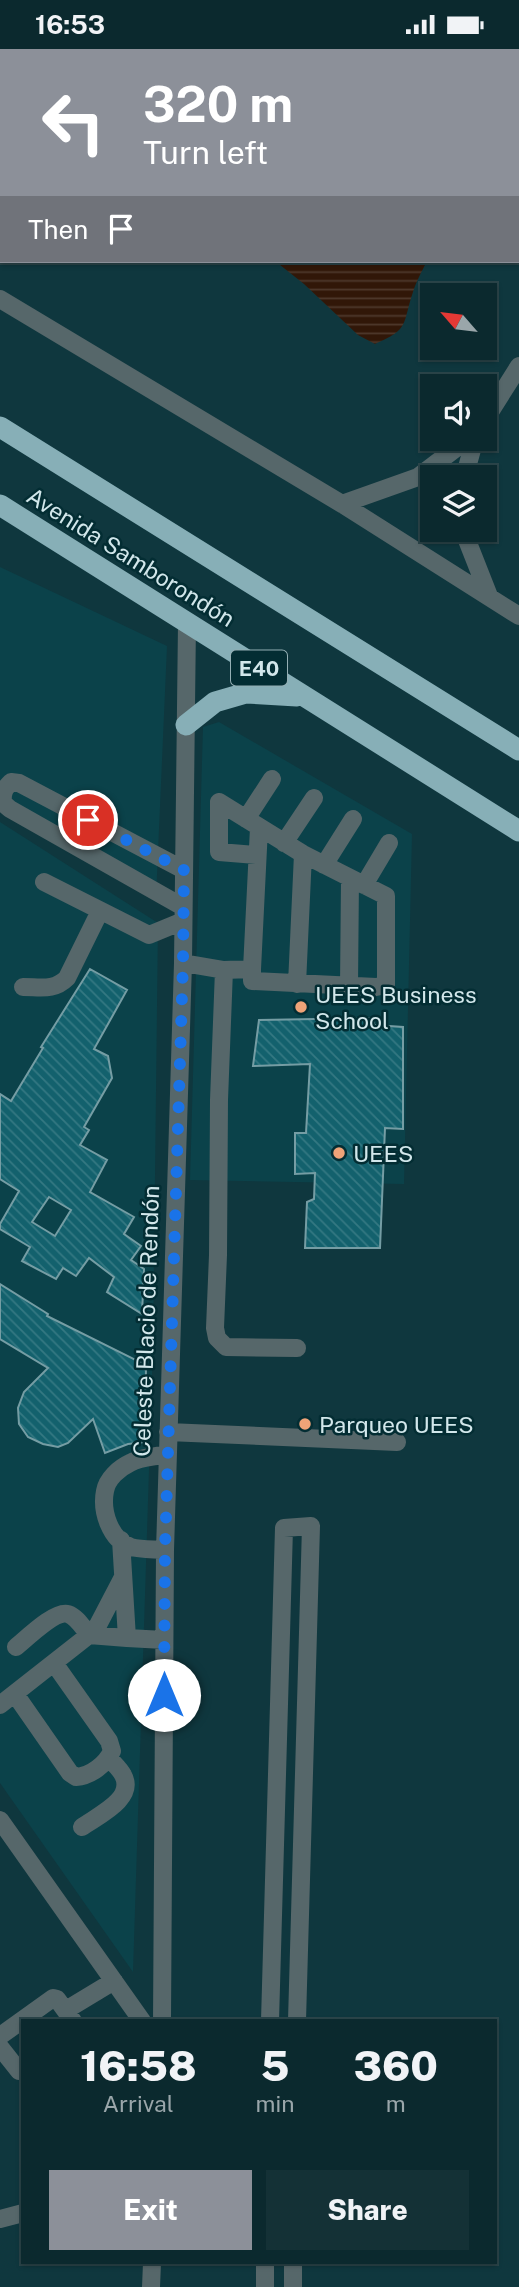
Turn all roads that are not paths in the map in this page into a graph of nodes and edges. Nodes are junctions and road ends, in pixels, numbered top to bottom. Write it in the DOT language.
graph roads {
  1 [pos="0,299"];
  2 [pos="519,366"];
  3 [pos="497,401"];
  4 [pos="5,431"];
  5 [pos="452,451"];
  6 [pos="342,504"];
  7 [pos="0,505"];
  8 [pos="468,542"];
  9 [pos="489,596"];
  10 [pos="519,615"];
  11 [pos="187,622"];
  12 [pos="303,697"];
  13 [pos="186,725"];
  14 [pos="519,750"];
  15 [pos="272,779"];
  16 [pos="314,798"];
  17 [pos="353,818"];
  18 [pos="253,823"];
  19 [pos="519,831"];
  20 [pos="284,843"];
  21 [pos="389,843"];
  22 [pos="303,854"];
  23 [pos="256,855"];
  24 [pos="324,865"];
  25 [pos="184,870"];
  26 [pos="357,881"];
  27 [pos="44,882"];
  28 [pos="100,911"];
  29 [pos="183,914"];
  30 [pos="183,963"];
  31 [pos="252,968"];
  32 [pos="224,970"];
  33 [pos="297,984"];
  34 [pos="349,986"];
  35 [pos="23,987"];
  36 [pos="297,1349"];
  37 [pos="168,1432"];
  38 [pos="397,1442"];
  39 [pos="167,1454"];
  40 [pos="121,1541"];
  41 [pos="165,1550"];
  42 [pos="122,1579"];
  43 [pos="89,1635"];
  44 [pos="127,1638"];
  45 [pos="164,1640"];
  46 [pos="16,1647"];
  47 [pos="280,1658"];
  48 [pos="307,1658"];
  49 [pos="54,1663"];
  50 [pos="15,1694"];
  51 [pos="0,1705"];
  52 [pos="278,1743"];
  53 [pos="305,1744"];
  54 [pos="109,1758"];
  55 [pos="0,1820"];
  56 [pos="82,1827"];
  57 [pos="302,1834"];
  58 [pos="275,1835"];
  59 [pos="273,1924"];
  60 [pos="300,1925"];
  61 [pos="114,1981"];
  62 [pos="69,2016"];
  63 [pos="22,2019"];
  64 [pos="141,2019"];
  65 [pos="162,2019"];
  66 [pos="270,2019"];
  67 [pos="297,2019"];
  68 [pos="21,2020"];
  69 [pos="0,2036"];
  70 [pos="0,2047"];
  71 [pos="21,2071"];
  72 [pos="21,2214"];
  73 [pos="0,2219"];
  74 [pos="152,2264"];
  75 [pos="265,2264"];
  76 [pos="293,2264"];
  77 [pos="151,2287"];
  78 [pos="265,2287"];
  79 [pos="293,2287"];
  1 -- 6 [label="street"];
  2 -- 3 [label="street"];
  4 -- 14 [label="highway, Avenida Samborondón"];
  5 -- 6 [label="street"];
  6 -- 9 [label="street"];
  7 -- 11 [label="highway, Avenida Samborondón / E40"];
  8 -- 9 [label="street"];
  9 -- 10 [label="street"];
  11 -- 12 [label="highway, Avenida Samborondón / E40"];
  11 -- 13 [label="street, Celeste Blacio de Rendón"];
  12 -- 13 [label="highway"];
  12 -- 19 [label="highway, Avenida Samborondón / E40"];
  13 -- 25 [label="street, Celeste Blacio de Rendón"];
  15 -- 18 [label="street"];
  16 -- 20 [label="street"];
  17 -- 24 [label="street"];
  18 -- 20 [label="street"];
  18 -- 23 [label="street"];
  18 -- 23 [label="street"];
  20 -- 22 [label="street"];
  21 -- 26 [label="street"];
  22 -- 24 [label="street"];
  22 -- 33 [label="street"];
  23 -- 31 [label="street"];
  24 -- 26 [label="street"];
  25 -- 29 [label="street, Celeste Blacio de Rendón"];
  25 -- 29 [label="street"];
  26 -- 34 [label="street"];
  26 -- 34 [label="street"];
  27 -- 28 [label="street"];
  28 -- 29 [label="street"];
  28 -- 35 [label="street"];
  29 -- 30 [label="street, Celeste Blacio de Rendón"];
  30 -- 32 [label="street"];
  30 -- 37 [label="street, Celeste Blacio de Rendón"];
  31 -- 32 [label="street"];
  31 -- 33 [label="street"];
  32 -- 36 [label="street"];
  33 -- 34 [label="street"];
  37 -- 38 [label="street"];
  37 -- 39 [label="street, Celeste Blacio de Rendón"];
  39 -- 40 [label="street"];
  39 -- 41 [label="street, Celeste Blacio de Rendón"];
  40 -- 41 [label="street"];
  40 -- 42 [label="street"];
  41 -- 45 [label="street, Celeste Blacio de Rendón"];
  42 -- 43 [label="street"];
  42 -- 44 [label="street"];
  43 -- 44 [label="street"];
  43 -- 46 [label="street"];
  43 -- 49 [label="street"];
  44 -- 45 [label="street"];
  45 -- 65 [label="street, Celeste Blacio de Rendón"];
  47 -- 48 [label="street"];
  47 -- 48 [label="street"];
  47 -- 52 [label="street"];
  48 -- 53 [label="street"];
  49 -- 50 [label="street"];
  49 -- 54 [label="street"];
  50 -- 51 [label="street"];
  50 -- 54 [label="street"];
  52 -- 53 [label="street"];
  52 -- 58 [label="street"];
  53 -- 57 [label="street"];
  54 -- 56 [label="street"];
  55 -- 61 [label="street"];
  57 -- 58 [label="street"];
  57 -- 60 [label="street"];
  58 -- 59 [label="street"];
  59 -- 60 [label="street"];
  59 -- 66 [label="street"];
  60 -- 67 [label="street"];
  61 -- 62 [label="street"];
  61 -- 64 [label="street"];
  62 -- 63 [label="street"];
  68 -- 69 [label="street"];
  70 -- 71 [label="street"];
  72 -- 73 [label="street"];
  74 -- 77 [label="street"];
  75 -- 78 [label="street"];
  76 -- 79 [label="street"];
}
